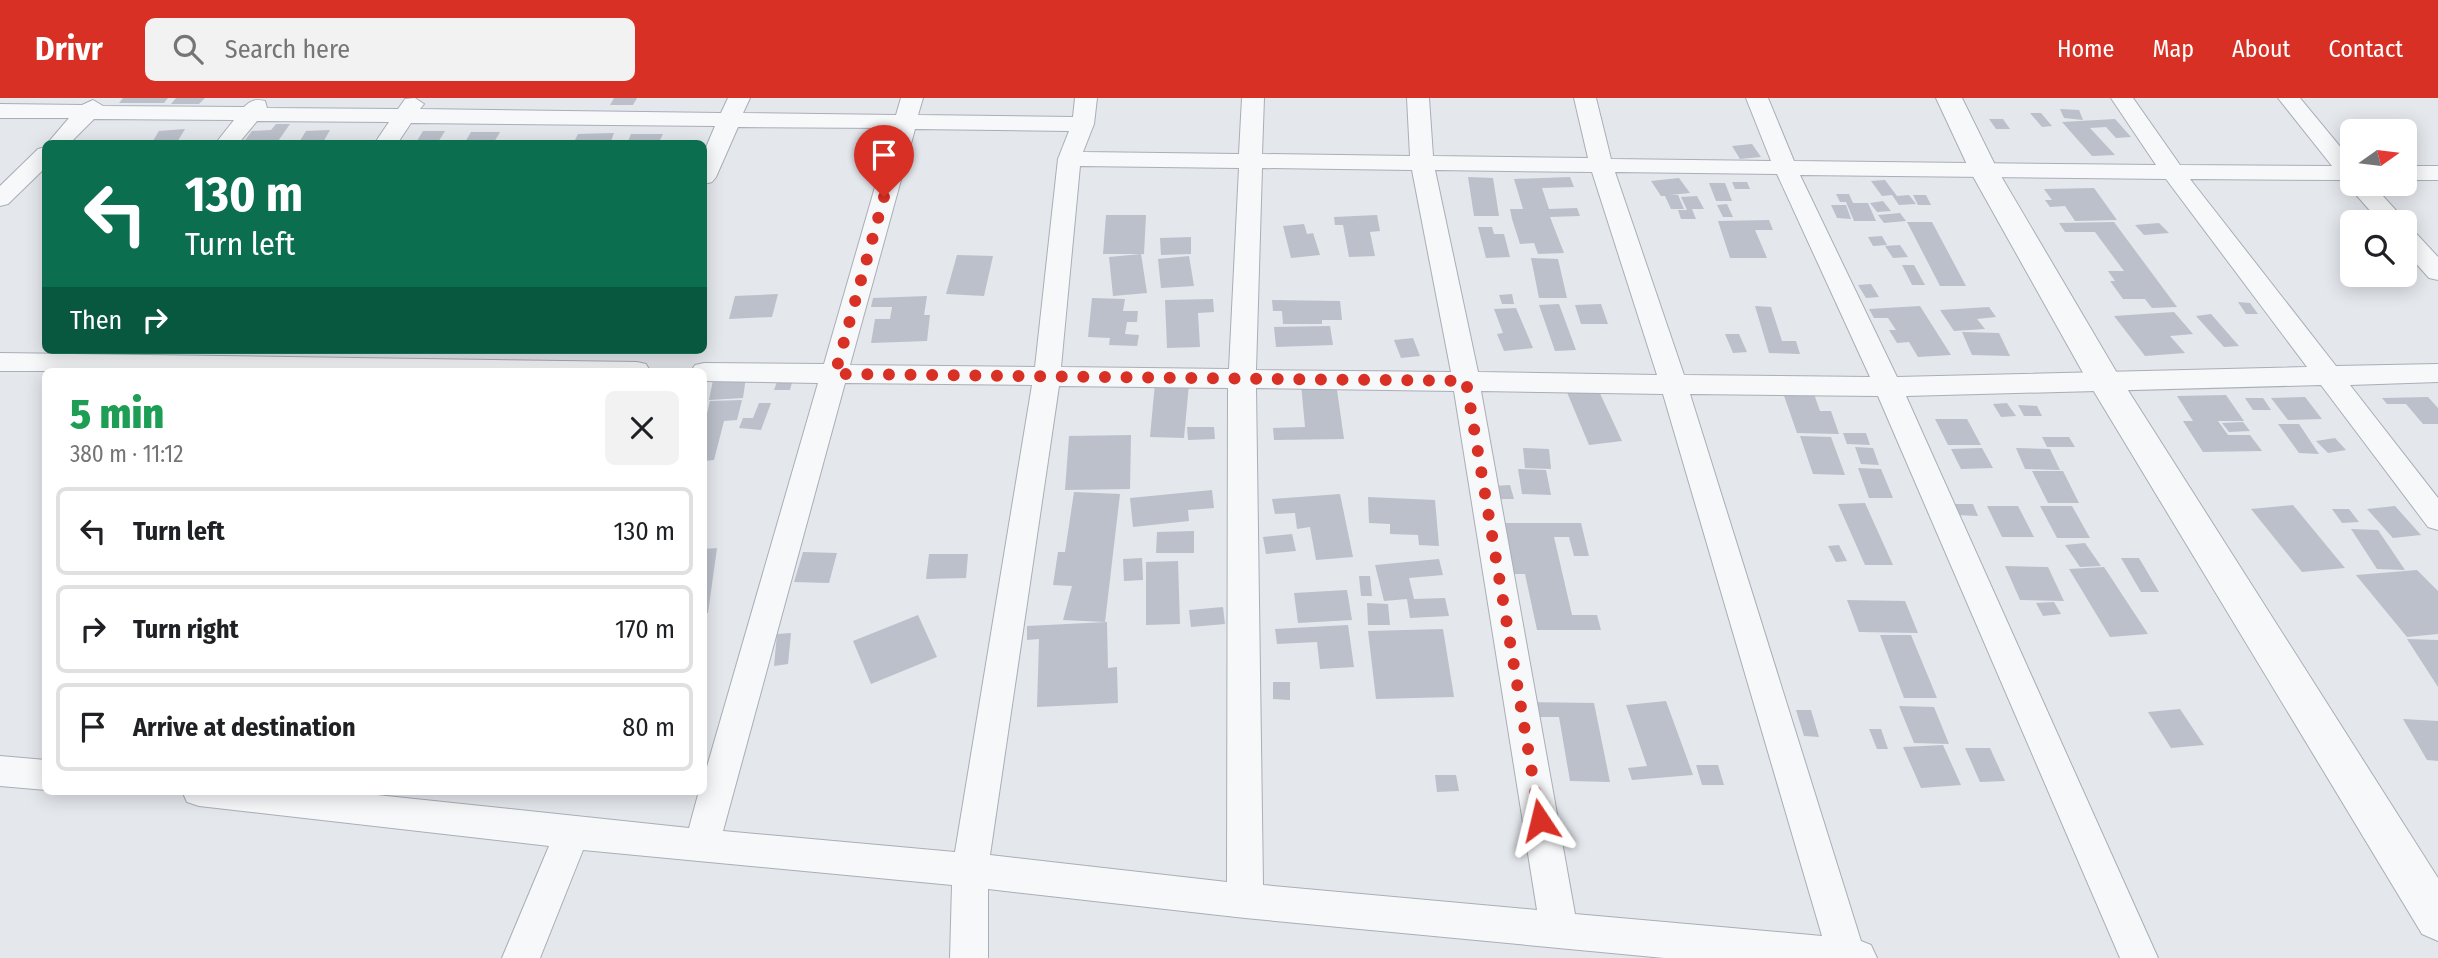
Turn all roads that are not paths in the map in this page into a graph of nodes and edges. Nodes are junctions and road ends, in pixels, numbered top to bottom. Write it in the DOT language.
graph roads {
  1 [pos="418,98"];
  2 [pos="574,98"];
  3 [pos="739,98"];
  4 [pos="1086,98"];
  5 [pos="1253,98"];
  6 [pos="1418,98"];
  7 [pos="1586,98"];
  8 [pos="1757,98"];
  9 [pos="1948,98"];
  10 [pos="2122,98"];
  11 [pos="2289,98"];
  12 [pos="94,106"];
  13 [pos="257,107"];
  14 [pos="908,110"];
  15 [pos="0,111"];
  16 [pos="405,117"];
  17 [pos="562,118"];
  18 [pos="729,120"];
  19 [pos="1083,124"];
  20 [pos="60,140"];
  21 [pos="229,140"];
  22 [pos="388,140"];
  23 [pos="549,140"];
  24 [pos="42,158"];
  25 [pos="1069,159"];
  26 [pos="1249,161"];
  27 [pos="2340,161"];
  28 [pos="1422,162"];
  29 [pos="1601,165"];
  30 [pos="707,170"];
  31 [pos="1786,170"];
  32 [pos="1983,172"];
  33 [pos="2173,172"];
  34 [pos="2417,173"];
  35 [pos="2438,173"];
  36 [pos="2340,177"];
  37 [pos="2370,196"];
  38 [pos="0,199"];
  39 [pos="2382,210"];
  40 [pos="2417,249"];
  41 [pos="2438,272"];
  42 [pos="46,357"];
  43 [pos="225,358"];
  44 [pos="0,362"];
  45 [pos="420,363"];
  46 [pos="543,368"];
  47 [pos="707,372"];
  48 [pos="2438,373"];
  49 [pos="835,374"];
  50 [pos="1047,376"];
  51 [pos="1242,376"];
  52 [pos="2327,376"];
  53 [pos="2104,380"];
  54 [pos="1466,381"];
  55 [pos="1672,383"];
  56 [pos="1888,387"];
  57 [pos="2438,519"];
  58 [pos="0,771"];
  59 [pos="42,775"];
  60 [pos="277,795"];
  61 [pos="432,803"];
  62 [pos="572,833"];
  63 [pos="702,843"];
  64 [pos="970,870"];
  65 [pos="1245,901"];
  66 [pos="2438,919"];
  67 [pos="1559,930"];
  68 [pos="1664,949"];
  69 [pos="1852,957"];
  70 [pos="521,958"];
  71 [pos="969,958"];
  72 [pos="2139,958"];
  1 -- 16 [label="street"];
  2 -- 17 [label="street"];
  3 -- 18 [label="street"];
  4 -- 19 [label="street"];
  5 -- 26 [label="street"];
  6 -- 28 [label="street"];
  7 -- 29 [label="street"];
  8 -- 31 [label="street"];
  9 -- 32 [label="street"];
  10 -- 33 [label="street"];
  11 -- 27 [label="street"];
  12 -- 13 [label="street"];
  12 -- 15 [label="street"];
  12 -- 20 [label="street"];
  13 -- 16 [label="street"];
  13 -- 21 [label="street"];
  14 -- 18 [label="street"];
  14 -- 19 [label="street"];
  14 -- 49 [label="street"];
  16 -- 17 [label="street"];
  16 -- 22 [label="street"];
  17 -- 18 [label="street"];
  17 -- 23 [label="street"];
  18 -- 30 [label="street"];
  19 -- 25 [label="street"];
  24 -- 38 [label="street"];
  25 -- 26 [label="street"];
  25 -- 50 [label="street"];
  26 -- 28 [label="street"];
  26 -- 51 [label="street"];
  28 -- 29 [label="street"];
  28 -- 54 [label="street"];
  29 -- 31 [label="street"];
  29 -- 55 [label="street"];
  31 -- 32 [label="street"];
  31 -- 56 [label="street"];
  32 -- 33 [label="street"];
  32 -- 53 [label="street"];
  33 -- 36 [label="street"];
  33 -- 52 [label="street"];
  34 -- 35 [label="street"];
  37 -- 39 [label="street"];
  40 -- 41 [label="street"];
  42 -- 43 [label="street"];
  42 -- 44 [label="street"];
  43 -- 45 [label="street"];
  45 -- 46 [label="street"];
  47 -- 49 [label="street"];
  48 -- 52 [label="street"];
  49 -- 50 [label="street"];
  49 -- 63 [label="street"];
  50 -- 51 [label="street"];
  50 -- 64 [label="street"];
  51 -- 54 [label="street"];
  51 -- 65 [label="street"];
  52 -- 53 [label="street"];
  52 -- 57 [label="street"];
  53 -- 56 [label="street"];
  53 -- 66 [label="street"];
  54 -- 55 [label="street"];
  54 -- 67 [label="street"];
  55 -- 56 [label="street"];
  55 -- 69 [label="street"];
  56 -- 72 [label="street"];
  58 -- 59 [label="street"];
  60 -- 61 [label="street"];
  61 -- 62 [label="street"];
  62 -- 63 [label="street"];
  62 -- 70 [label="street"];
  63 -- 64 [label="street"];
  64 -- 65 [label="street"];
  64 -- 71 [label="street"];
  65 -- 67 [label="street"];
  67 -- 68 [label="street"];
  68 -- 69 [label="street"];
}
